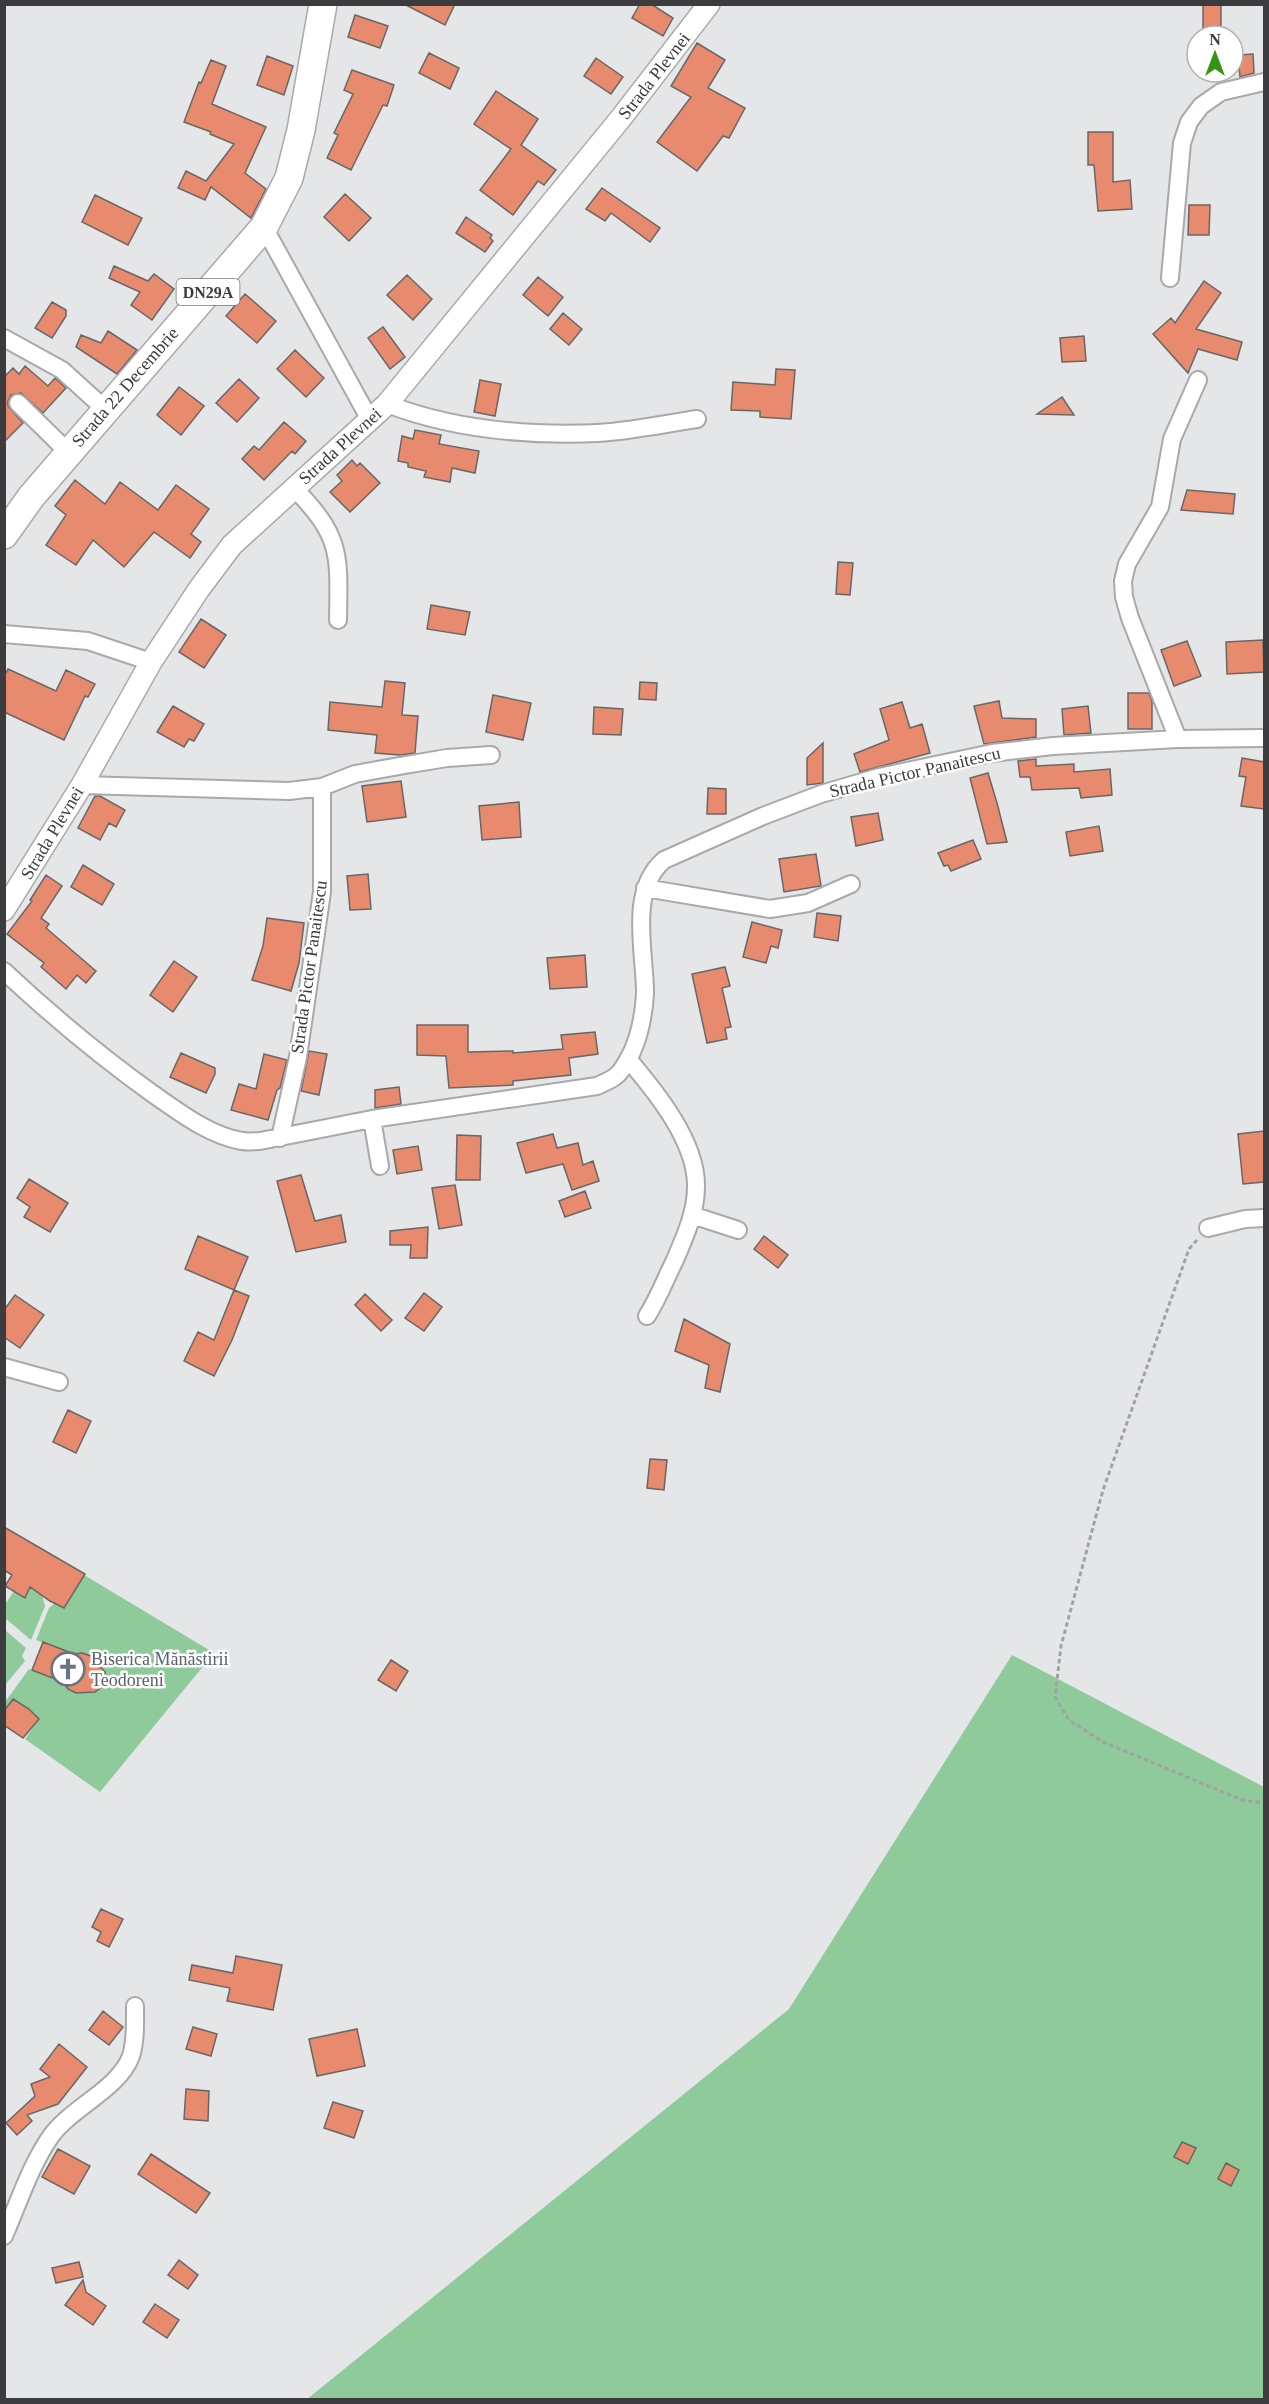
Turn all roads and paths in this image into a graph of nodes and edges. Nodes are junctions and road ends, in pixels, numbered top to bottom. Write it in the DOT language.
graph roads {
  1 [pos="322,4"];
  2 [pos="710,4"];
  3 [pos="1264,82"];
  4 [pos="264,227"];
  5 [pos="1170,278"];
  6 [pos="4,338"];
  7 [pos="1198,380"];
  8 [pos="18,403"];
  9 [pos="387,404"];
  10 [pos="106,410"];
  11 [pos="697,419"];
  12 [pos="370,420"];
  13 [pos="68,452"];
  14 [pos="294,488"];
  15 [pos="4,535"];
  16 [pos="338,620"];
  17 [pos="4,634"];
  18 [pos="151,662"];
  19 [pos="1264,738"];
  20 [pos="1178,739"];
  21 [pos="491,755"];
  22 [pos="82,785"];
  23 [pos="322,787"];
  24 [pos="851,884"];
  25 [pos="645,888"];
  26 [pos="4,910"];
  27 [pos="4,971"];
  28 [pos="628,1059"];
  29 [pos="372,1119"];
  30 [pos="280,1138"];
  31 [pos="380,1166"];
  32 [pos="692,1215"];
  33 [pos="1264,1218"];
  34 [pos="1208,1228"];
  35 [pos="738,1230"];
  36 [pos="647,1316"];
  37 [pos="4,1367"];
  38 [pos="59,1382"];
  39 [pos="1264,1803"];
  40 [pos="135,2006"];
  41 [pos="4,2236"];
  1 -- 4 [label="main road, Strada 22 Decembrie / DN29A"];
  2 -- 9 [label="street, Strada Plevnei"];
  3 -- 5 [label="street"];
  4 -- 10 [label="main road, Strada 22 Decembrie / DN29A"];
  4 -- 12 [label="street"];
  6 -- 10 [label="street"];
  7 -- 20 [label="street"];
  8 -- 13 [label="street"];
  9 -- 11 [label="street"];
  9 -- 12 [label="street, Strada Plevnei"];
  10 -- 13 [label="main road, Strada 22 Decembrie / DN29A"];
  12 -- 14 [label="street, Strada Plevnei"];
  13 -- 15 [label="main road, Strada 22 Decembrie / DN29A"];
  14 -- 16 [label="street"];
  14 -- 18 [label="street, Strada Plevnei"];
  17 -- 18 [label="street"];
  18 -- 22 [label="street, Strada Plevnei"];
  19 -- 20 [label="street, Strada Pictor Panaitescu"];
  20 -- 25 [label="street, Strada Pictor Panaitescu"];
  21 -- 23 [label="street"];
  22 -- 23 [label="street"];
  22 -- 26 [label="street, Strada Plevnei"];
  23 -- 30 [label="street, Strada Pictor Panaitescu"];
  24 -- 25 [label="street"];
  25 -- 28 [label="street, Strada Pictor Panaitescu"];
  27 -- 30 [label="street, Strada Pictor Panaitescu"];
  28 -- 29 [label="street, Strada Pictor Panaitescu"];
  28 -- 32 [label="street"];
  29 -- 30 [label="street, Strada Pictor Panaitescu"];
  29 -- 31 [label="street"];
  32 -- 35 [label="street"];
  32 -- 36 [label="street"];
  33 -- 34 [label="street"];
  34 -- 39 [label="path"];
  37 -- 38 [label="street"];
  40 -- 41 [label="street"];
}
